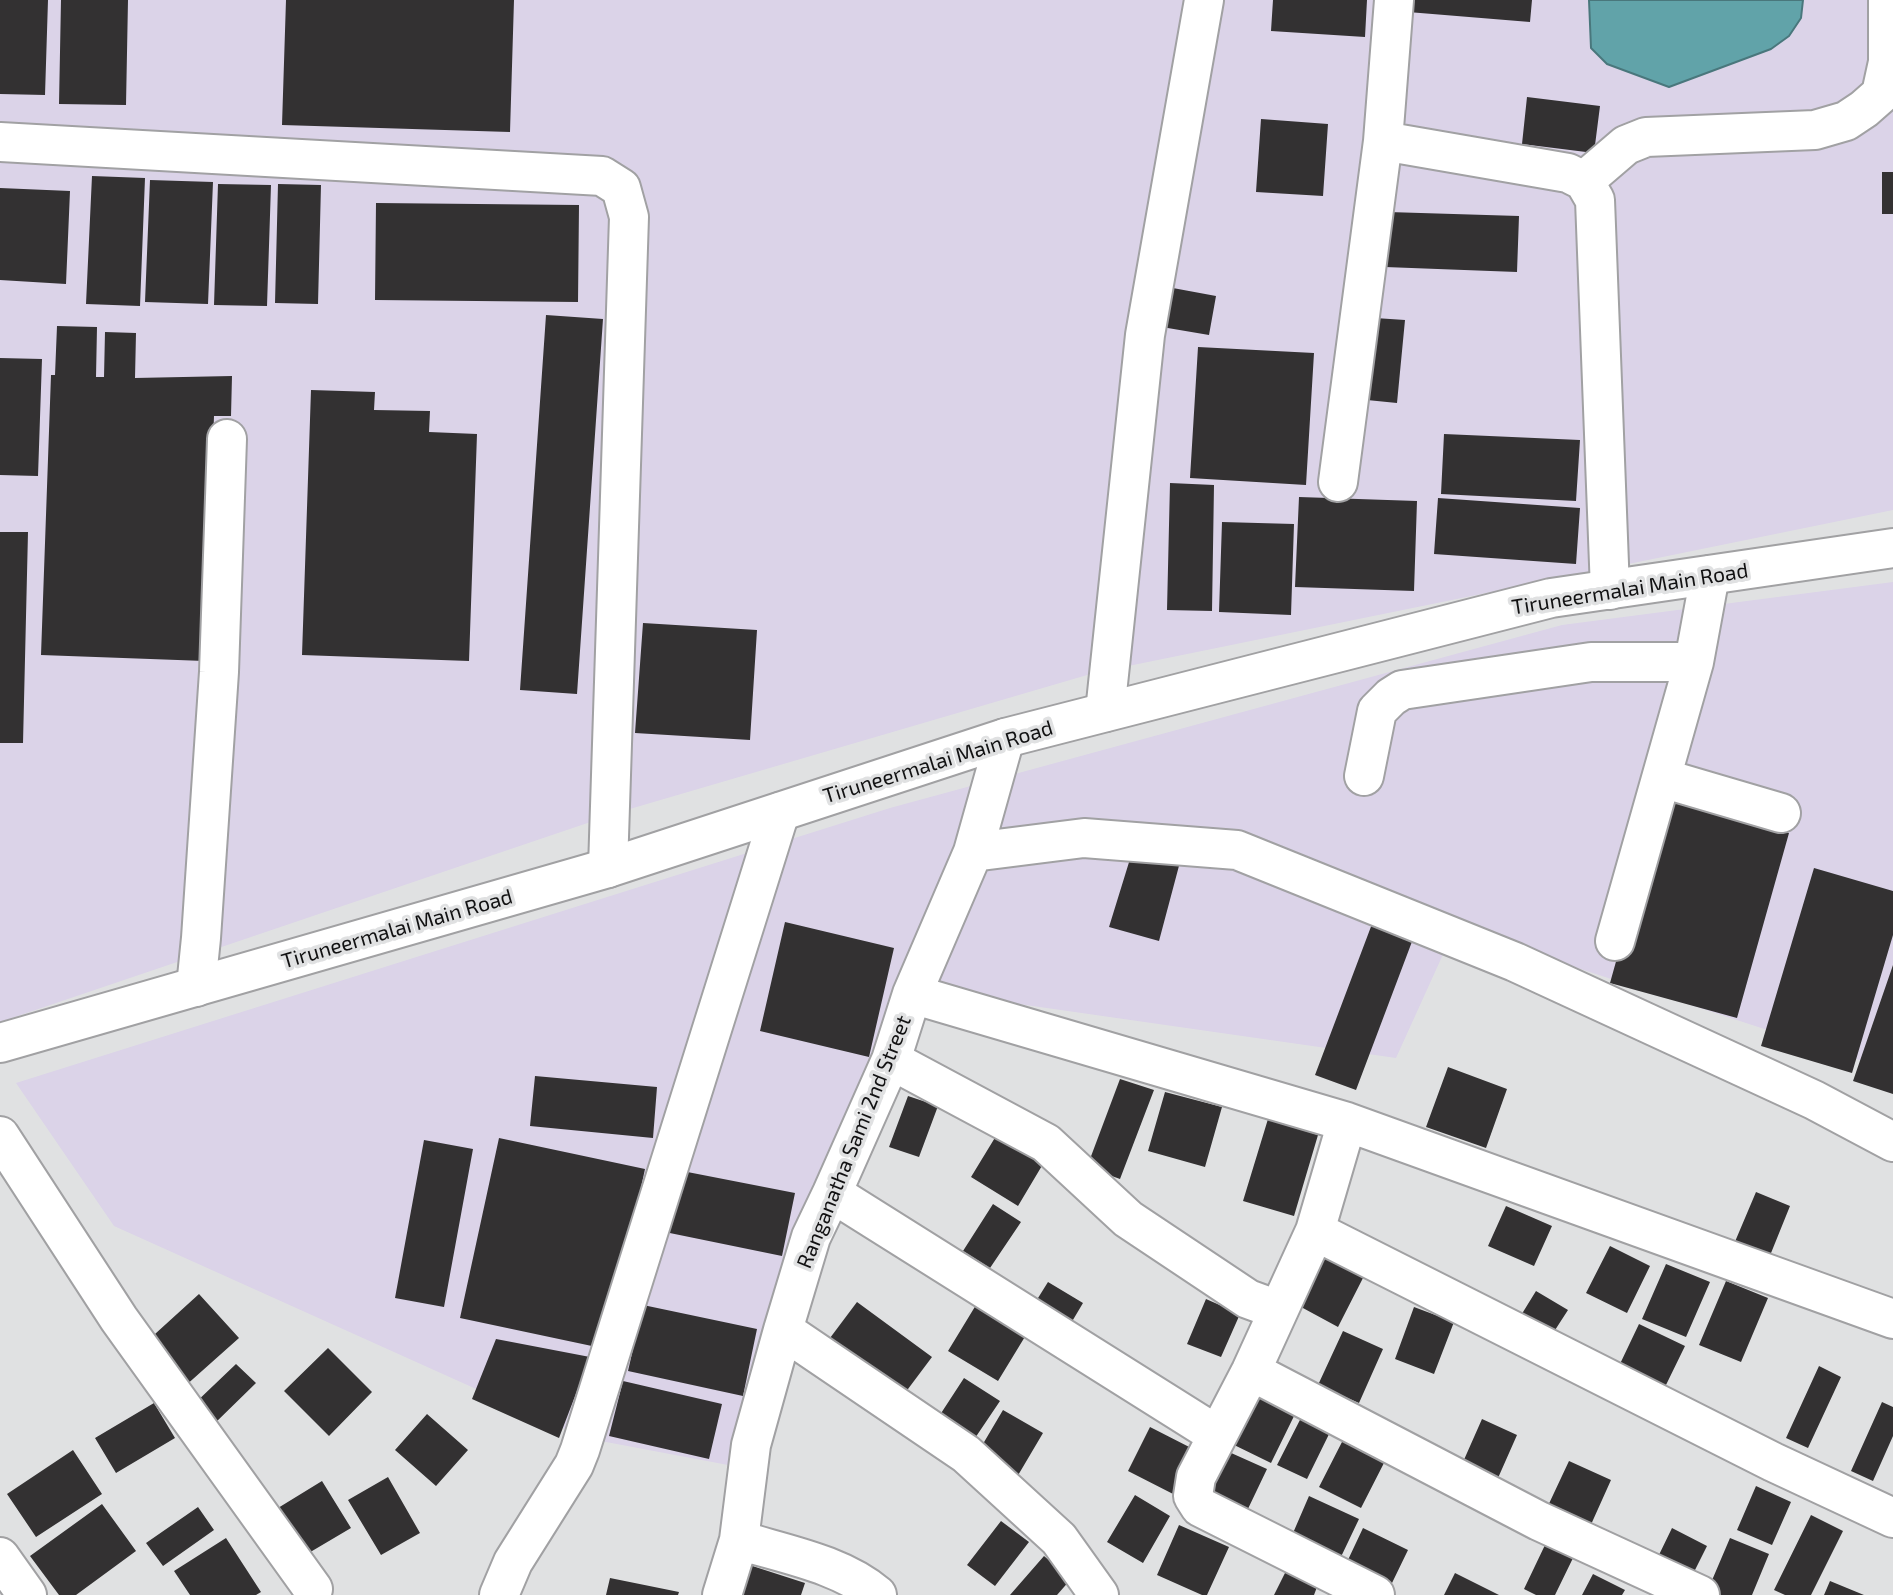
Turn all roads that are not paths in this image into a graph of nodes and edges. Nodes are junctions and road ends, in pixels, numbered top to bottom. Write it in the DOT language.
graph roads {
  1 [pos="1204,0"];
  2 [pos="1394,0"];
  3 [pos="1888,0"];
  4 [pos="1383,141"];
  5 [pos="0,142"];
  6 [pos="1584,181"];
  7 [pos="227,439"];
  8 [pos="1338,482"];
  9 [pos="1893,548"];
  10 [pos="1710,575"];
  11 [pos="1610,590"];
  12 [pos="1695,662"];
  13 [pos="1105,712"];
  14 [pos="1005,738"];
  15 [pos="1364,776"];
  16 [pos="1662,778"];
  17 [pos="780,812"];
  18 [pos="1781,813"];
  19 [pos="973,852"];
  20 [pos="608,869"];
  21 [pos="1615,941"];
  22 [pos="196,987"];
  23 [pos="912,995"];
  24 [pos="0,1044"];
  25 [pos="891,1060"];
  26 [pos="1347,1122"];
  27 [pos="0,1136"];
  28 [pos="1893,1142"];
  29 [pos="832,1193"];
  30 [pos="1315,1231"];
  31 [pos="1278,1310"];
  32 [pos="1893,1319"];
  33 [pos="783,1330"];
  34 [pos="1251,1371"];
  35 [pos="1217,1434"];
  36 [pos="1893,1518"];
  37 [pos="739,1540"];
  38 [pos="0,1557"];
  39 [pos="313,1589"];
  40 [pos="27,1595"];
  41 [pos="499,1595"];
  42 [pos="722,1595"];
  43 [pos="877,1595"];
  44 [pos="1099,1595"];
  45 [pos="1375,1595"];
  46 [pos="1700,1595"];
  1 -- 13 [label="street"];
  2 -- 4 [label="street"];
  3 -- 6 [label="street"];
  4 -- 6 [label="street"];
  4 -- 8 [label="street"];
  5 -- 20 [label="street"];
  6 -- 11 [label="street"];
  7 -- 22 [label="street"];
  9 -- 10 [label="street, Tiruneermalai Main Road"];
  10 -- 11 [label="street, Tiruneermalai Main Road"];
  10 -- 12 [label="street"];
  11 -- 13 [label="street, Tiruneermalai Main Road"];
  12 -- 15 [label="street"];
  12 -- 16 [label="street"];
  13 -- 14 [label="street, Tiruneermalai Main Road"];
  14 -- 17 [label="street, Tiruneermalai Main Road"];
  14 -- 19 [label="street, Ranganatha Sami 2nd Street"];
  16 -- 18 [label="street"];
  16 -- 21 [label="street"];
  17 -- 20 [label="street, Tiruneermalai Main Road"];
  17 -- 41 [label="street"];
  19 -- 23 [label="street, Ranganatha Sami 2nd Street"];
  19 -- 28 [label="street"];
  20 -- 22 [label="street, Tiruneermalai Main Road"];
  22 -- 24 [label="street, Tiruneermalai Main Road"];
  23 -- 25 [label="street, Ranganatha Sami 2nd Street"];
  23 -- 26 [label="street"];
  25 -- 29 [label="street, Ranganatha Sami 2nd Street"];
  25 -- 31 [label="street"];
  26 -- 30 [label="street"];
  26 -- 32 [label="street"];
  27 -- 39 [label="street"];
  29 -- 33 [label="street, Ranganatha Sami 2nd Street"];
  29 -- 35 [label="street"];
  30 -- 31 [label="street"];
  30 -- 36 [label="street"];
  31 -- 34 [label="street"];
  33 -- 37 [label="street, Ranganatha Sami 2nd Street"];
  33 -- 44 [label="street"];
  34 -- 35 [label="street"];
  34 -- 46 [label="street"];
  35 -- 45 [label="street"];
  37 -- 42 [label="street, Ranganatha Sami 2nd Street"];
  37 -- 43 [label="street"];
  38 -- 40 [label="street"];
}
